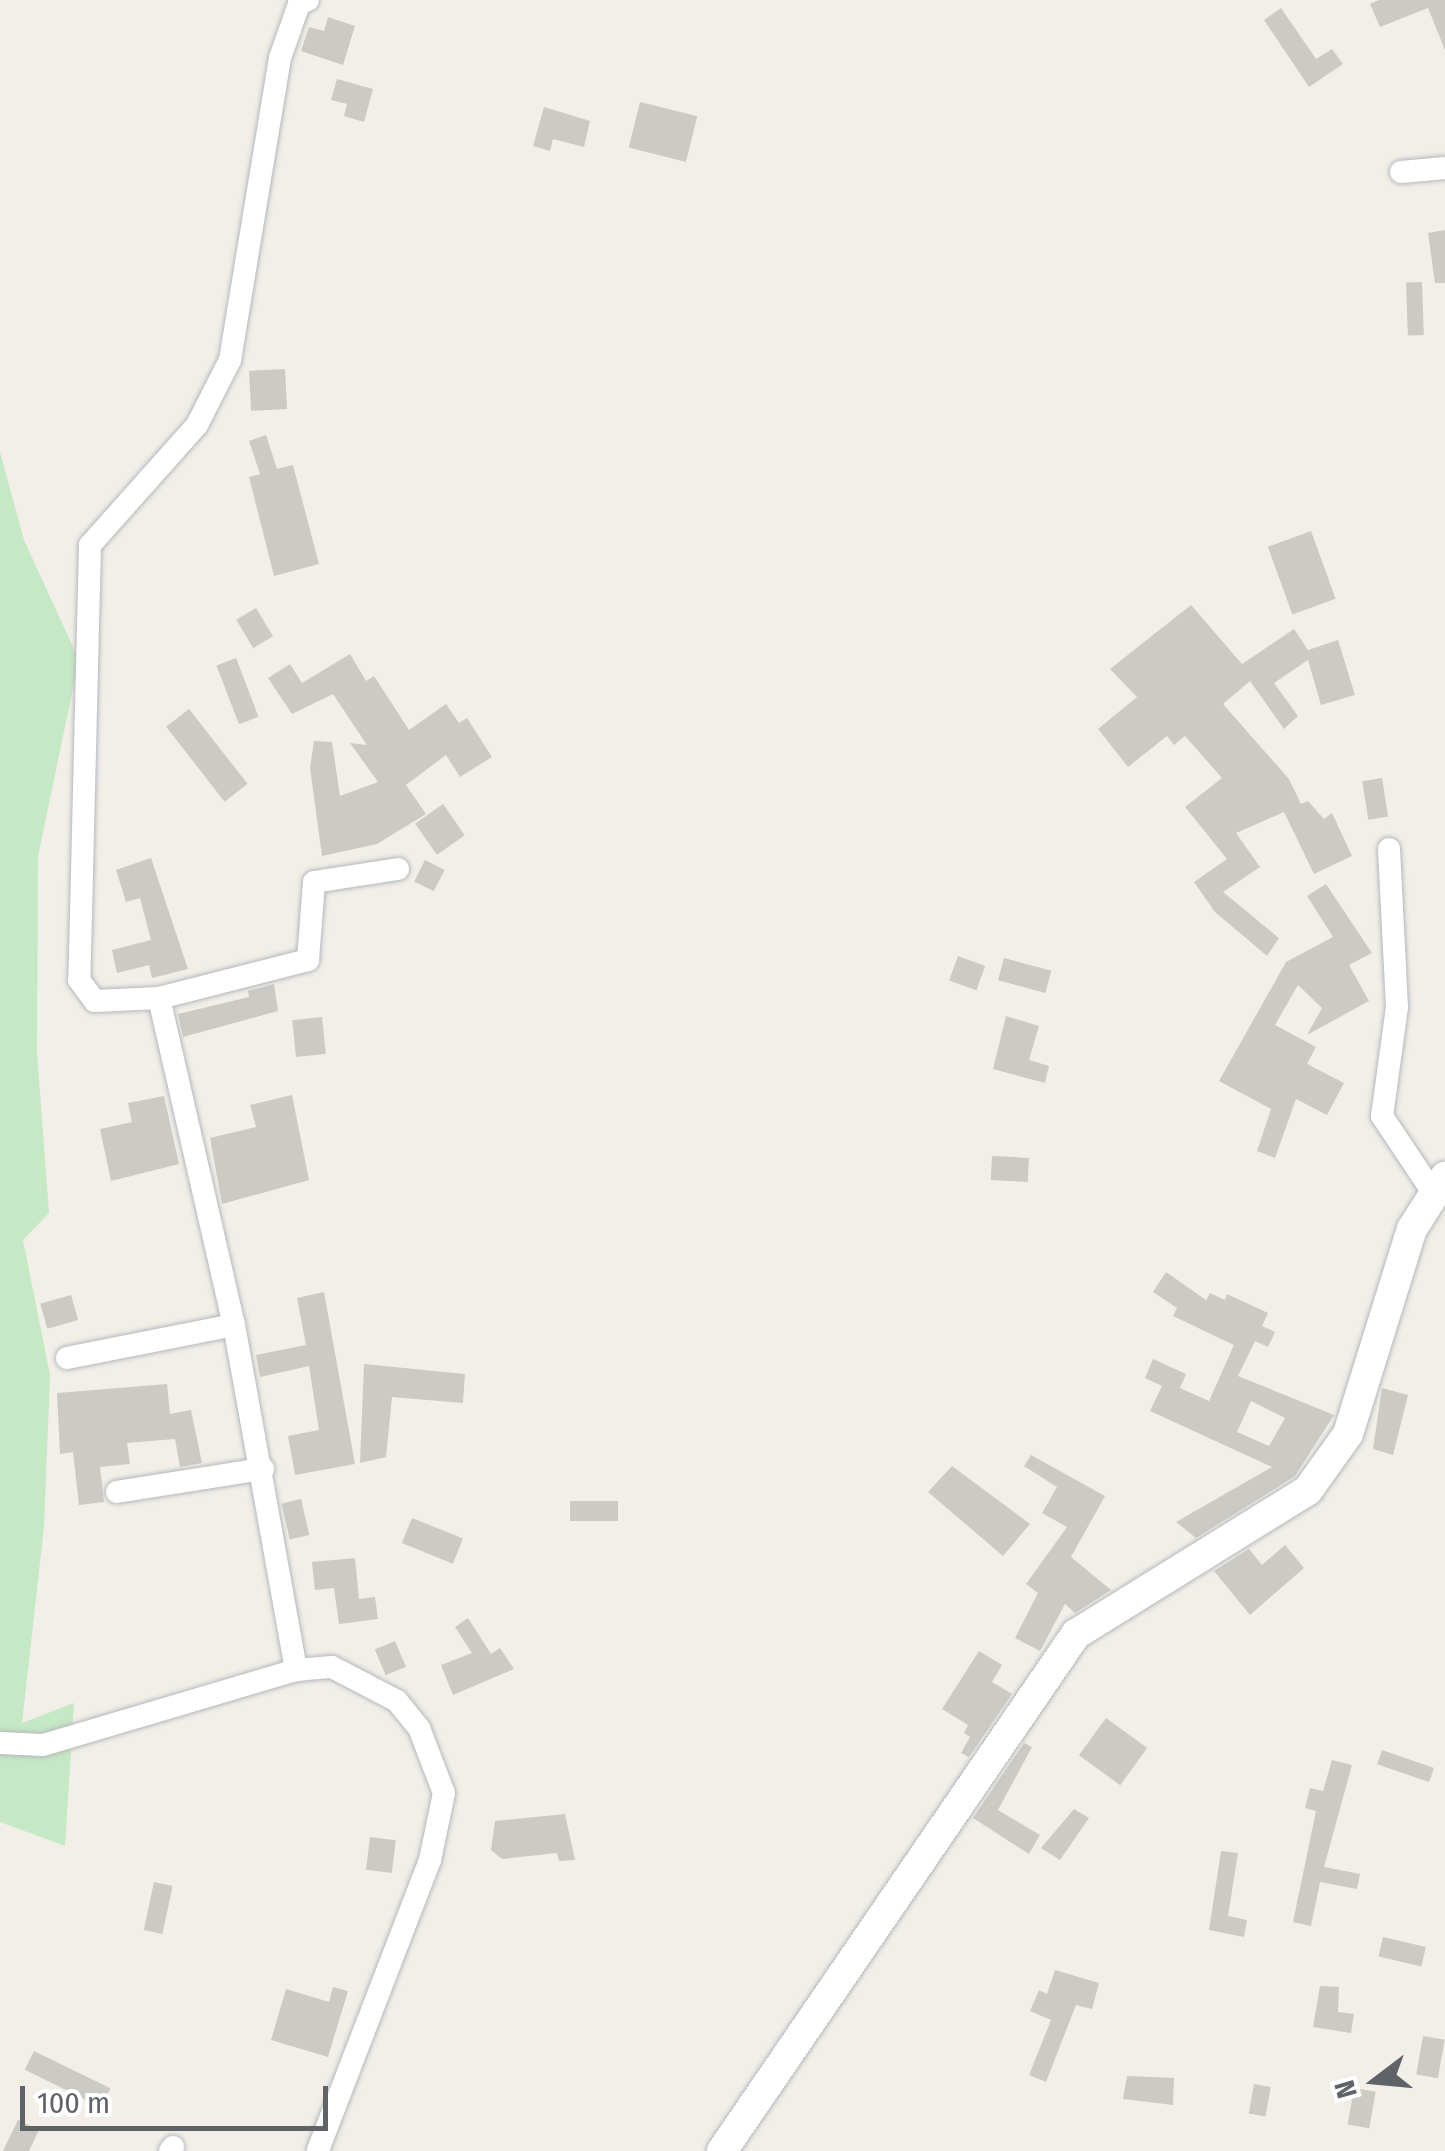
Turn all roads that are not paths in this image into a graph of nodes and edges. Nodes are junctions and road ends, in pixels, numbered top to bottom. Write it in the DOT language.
graph roads {
  1 [pos="308,0"];
  2 [pos="1445,168"];
  3 [pos="1401,172"];
  4 [pos="1389,849"];
  5 [pos="398,869"];
  6 [pos="158,998"];
  7 [pos="1439,1184"];
  8 [pos="234,1325"];
  9 [pos="67,1358"];
  10 [pos="263,1469"];
  11 [pos="117,1492"];
  12 [pos="296,1670"];
  13 [pos="0,1743"];
  14 [pos="318,2151"];
  15 [pos="722,2151"];
  1 -- 6 [label="street"];
  2 -- 3 [label="street"];
  4 -- 7 [label="street"];
  5 -- 6 [label="street"];
  6 -- 8 [label="street"];
  7 -- 15 [label="street"];
  8 -- 9 [label="street"];
  8 -- 10 [label="street"];
  10 -- 11 [label="street"];
  10 -- 12 [label="street"];
  12 -- 13 [label="street"];
  12 -- 14 [label="street"];
}
